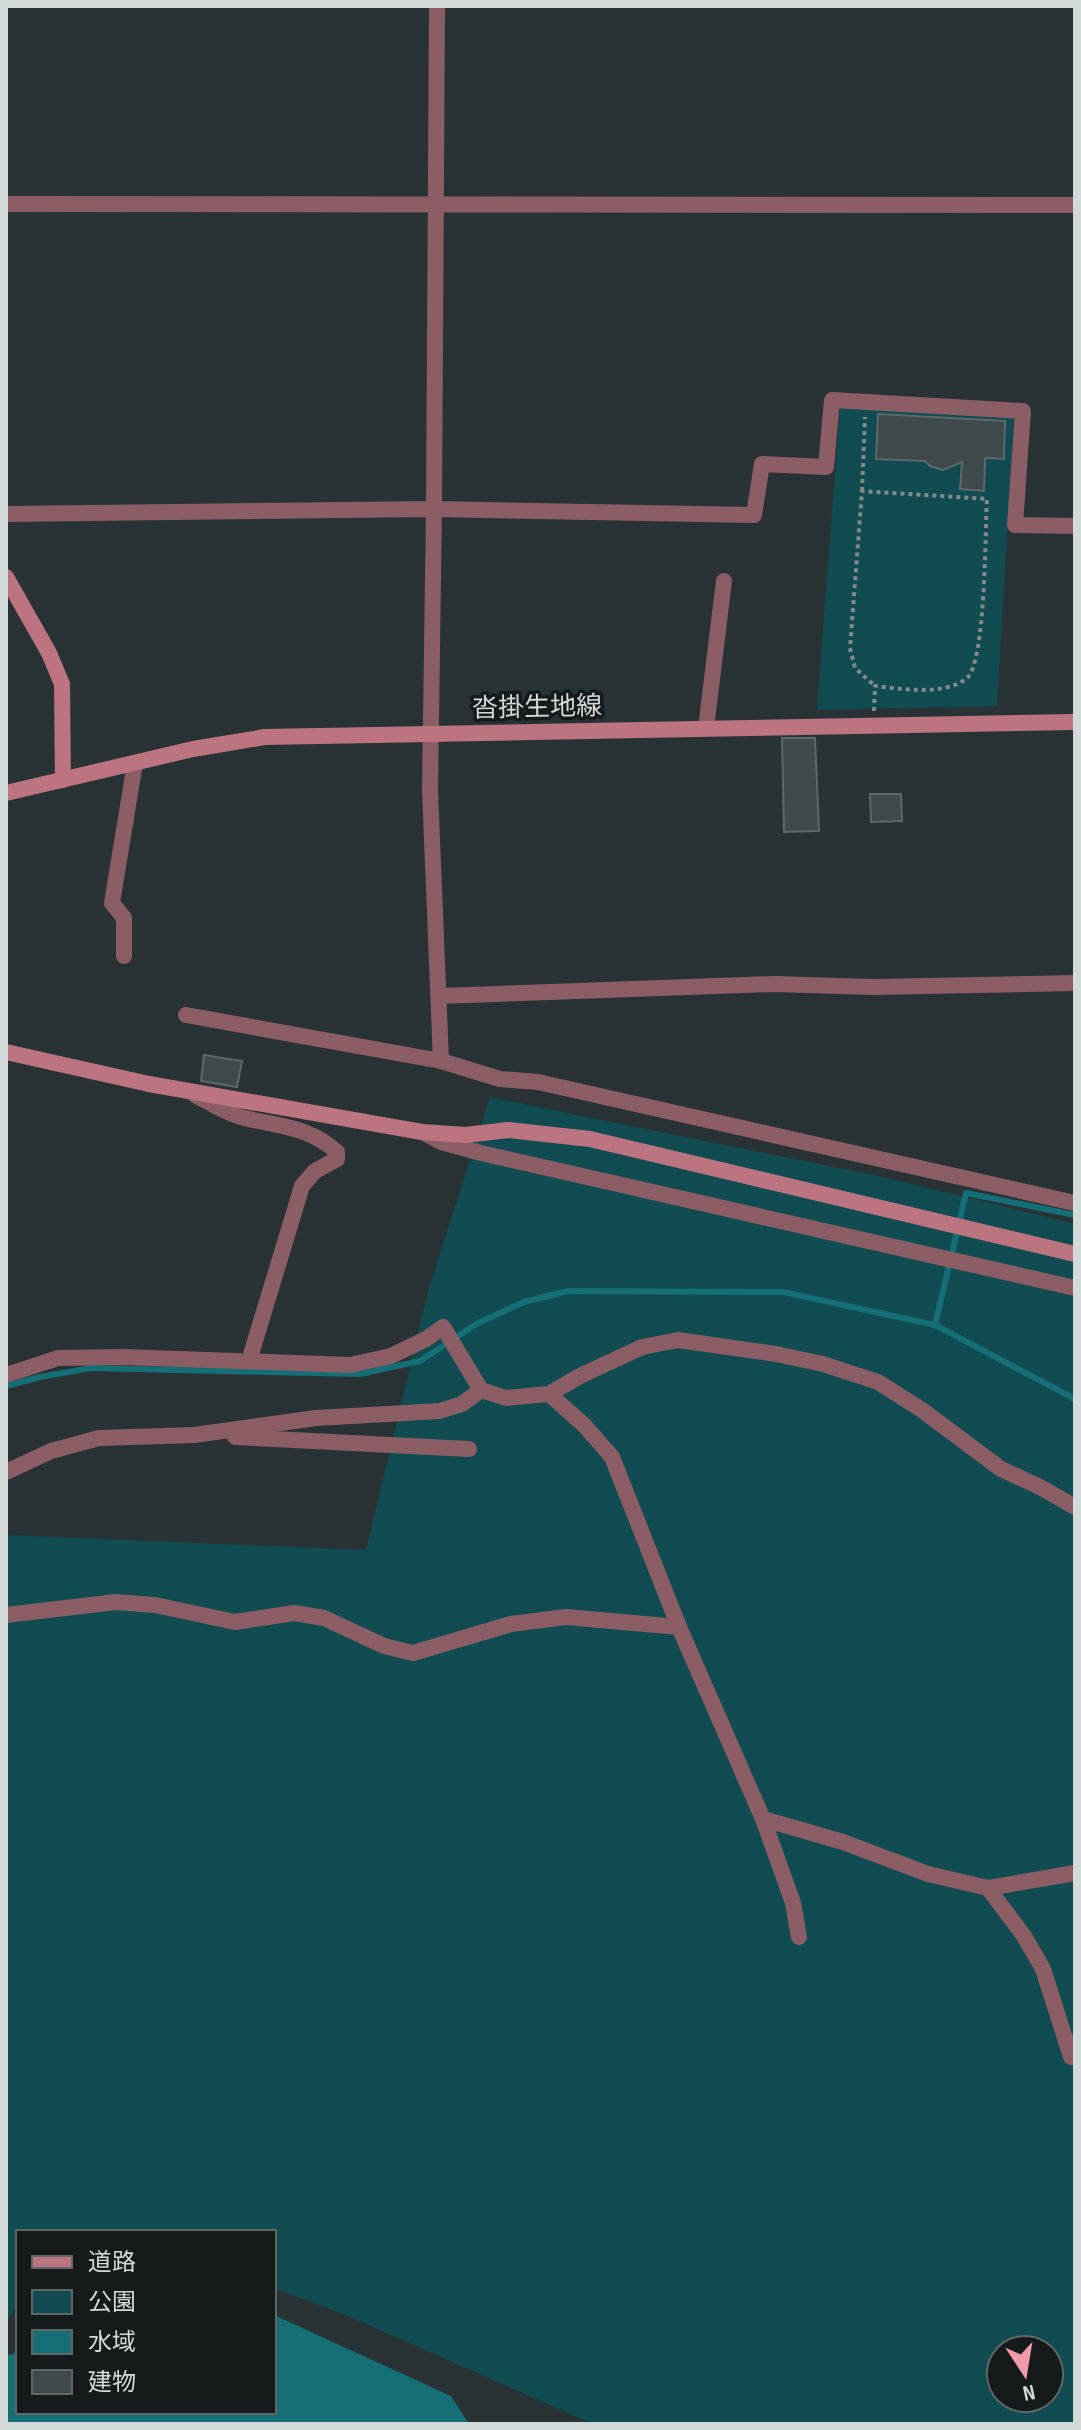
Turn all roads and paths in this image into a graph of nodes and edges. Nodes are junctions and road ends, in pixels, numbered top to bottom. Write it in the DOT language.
graph roads {
  1 [pos="437,6"];
  2 [pos="6,204"];
  3 [pos="1075,205"];
  4 [pos="436,206"];
  5 [pos="865,417"];
  6 [pos="862,491"];
  7 [pos="434,509"];
  8 [pos="6,514"];
  9 [pos="1075,526"];
  10 [pos="6,577"];
  11 [pos="724,581"];
  12 [pos="875,686"];
  13 [pos="1075,722"];
  14 [pos="873,726"];
  15 [pos="706,728"];
  16 [pos="430,733"];
  17 [pos="135,763"];
  18 [pos="63,780"];
  19 [pos="6,793"];
  20 [pos="124,956"];
  21 [pos="1075,983"];
  22 [pos="439,996"];
  23 [pos="186,1015"];
  24 [pos="6,1052"];
  25 [pos="441,1061"];
  26 [pos="186,1090"];
  27 [pos="422,1132"];
  28 [pos="1075,1203"];
  29 [pos="1075,1254"];
  30 [pos="1075,1288"];
  31 [pos="249,1361"];
  32 [pos="6,1375"];
  33 [pos="481,1390"];
  34 [pos="549,1394"];
  35 [pos="194,1435"];
  36 [pos="469,1449"];
  37 [pos="6,1472"];
  38 [pos="1075,1507"];
  39 [pos="6,1615"];
  40 [pos="679,1627"];
  41 [pos="763,1819"];
  42 [pos="1075,1873"];
  43 [pos="988,1888"];
  44 [pos="799,1937"];
  45 [pos="1071,2057"];
  1 -- 4 [label="street"];
  2 -- 4 [label="street"];
  3 -- 4 [label="street"];
  4 -- 7 [label="street"];
  5 -- 6 [label="path"];
  6 -- 12 [label="path"];
  6 -- 12 [label="path"];
  7 -- 8 [label="street"];
  7 -- 9 [label="street"];
  7 -- 16 [label="street"];
  10 -- 18 [label="main road"];
  11 -- 15 [label="street"];
  12 -- 14 [label="path"];
  13 -- 14 [label="main road, 沓掛生地線"];
  14 -- 15 [label="main road, 沓掛生地線"];
  15 -- 16 [label="main road, 沓掛生地線"];
  16 -- 17 [label="main road, 沓掛生地線"];
  16 -- 22 [label="street"];
  17 -- 18 [label="main road, 沓掛生地線"];
  17 -- 20 [label="street"];
  18 -- 19 [label="main road, 沓掛生地線"];
  21 -- 22 [label="street"];
  22 -- 25 [label="street"];
  23 -- 25 [label="street"];
  24 -- 26 [label="main road"];
  25 -- 28 [label="street"];
  26 -- 27 [label="main road"];
  26 -- 31 [label="street"];
  27 -- 29 [label="main road"];
  27 -- 30 [label="street"];
  31 -- 32 [label="street"];
  31 -- 33 [label="street"];
  33 -- 34 [label="street"];
  33 -- 35 [label="street"];
  34 -- 38 [label="street"];
  34 -- 40 [label="street"];
  35 -- 36 [label="street"];
  35 -- 37 [label="street"];
  39 -- 40 [label="street"];
  40 -- 41 [label="street"];
  41 -- 43 [label="street"];
  41 -- 44 [label="street"];
  42 -- 43 [label="street"];
  43 -- 45 [label="street"];
}
